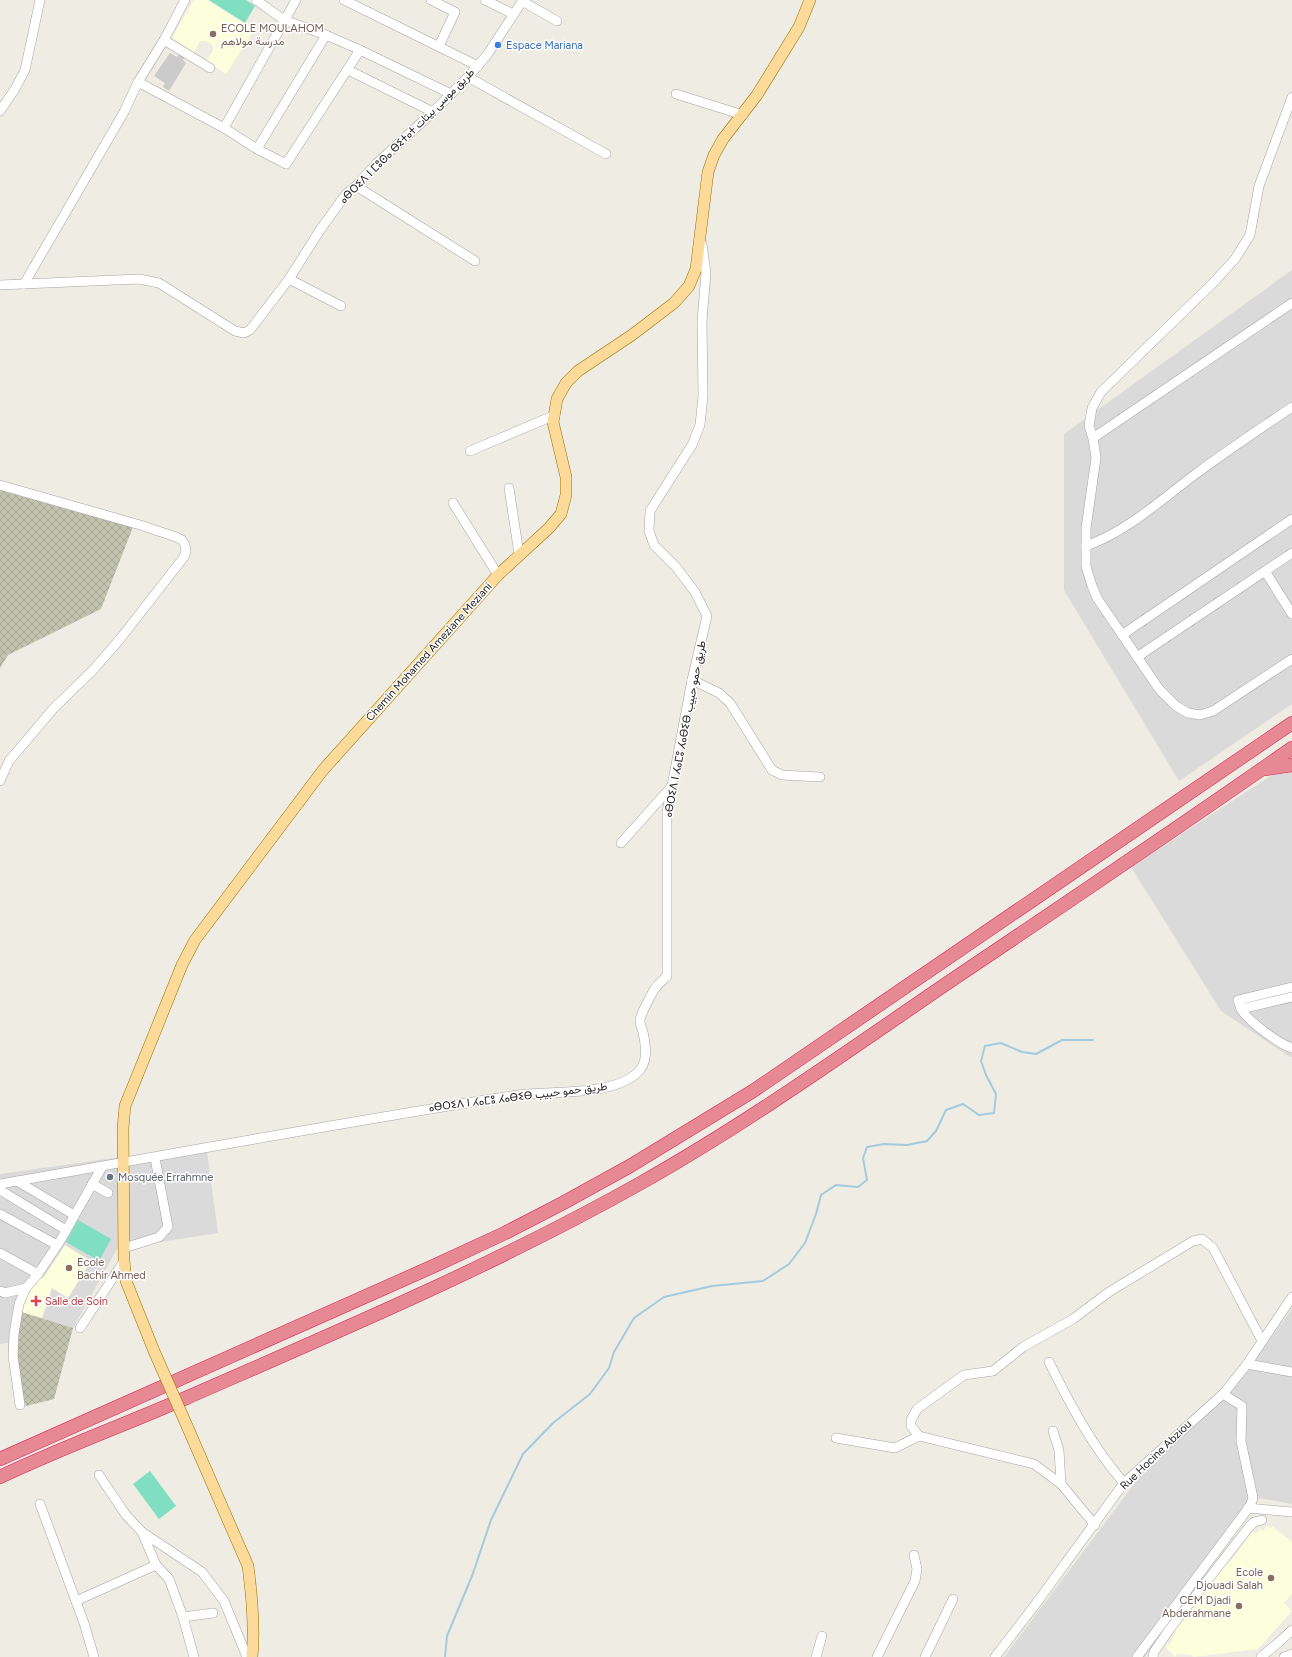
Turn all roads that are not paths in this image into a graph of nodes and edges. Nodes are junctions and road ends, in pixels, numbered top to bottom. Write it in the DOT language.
graph roads {
  1 [pos="40,0"];
  2 [pos="185,0"];
  3 [pos="256,0"];
  4 [pos="296,0"];
  5 [pos="344,0"];
  6 [pos="430,0"];
  7 [pos="485,0"];
  8 [pos="810,0"];
  9 [pos="522,1"];
  10 [pos="514,14"];
  11 [pos="284,20"];
  12 [pos="557,21"];
  13 [pos="326,35"];
  14 [pos="164,40"];
  15 [pos="439,46"];
  16 [pos="360,50"];
  17 [pos="478,66"];
  18 [pos="210,68"];
  19 [pos="348,70"];
  20 [pos="468,77"];
  21 [pos="138,82"];
  22 [pos="451,94"];
  23 [pos="676,94"];
  24 [pos="1292,97"];
  25 [pos="0,112"];
  26 [pos="433,112"];
  27 [pos="743,115"];
  28 [pos="224,128"];
  29 [pos="257,149"];
  30 [pos="606,154"];
  31 [pos="356,186"];
  32 [pos="701,239"];
  33 [pos="475,261"];
  34 [pos="289,279"];
  35 [pos="24,284"];
  36 [pos="0,285"];
  37 [pos="1292,303"];
  38 [pos="341,306"];
  39 [pos="1292,407"];
  40 [pos="555,415"];
  41 [pos="1093,438"];
  42 [pos="470,451"];
  43 [pos="0,485"];
  44 [pos="509,488"];
  45 [pos="453,503"];
  46 [pos="1292,519"];
  47 [pos="1086,546"];
  48 [pos="1292,553"];
  49 [pos="519,554"];
  50 [pos="1265,571"];
  51 [pos="498,575"];
  52 [pos="1292,614"];
  53 [pos="1122,635"];
  54 [pos="1137,657"];
  55 [pos="1292,659"];
  56 [pos="692,680"];
  57 [pos="1292,722"];
  58 [pos="1292,748"];
  59 [pos="1292,765"];
  60 [pos="1261,769"];
  61 [pos="820,777"];
  62 [pos="0,781"];
  63 [pos="673,785"];
  64 [pos="621,844"];
  65 [pos="1292,987"];
  66 [pos="1292,997"];
  67 [pos="1241,1009"];
  68 [pos="1292,1048"];
  69 [pos="156,1158"];
  70 [pos="124,1163"];
  71 [pos="102,1167"];
  72 [pos="17,1181"];
  73 [pos="0,1184"];
  74 [pos="92,1184"];
  75 [pos="0,1190"];
  76 [pos="108,1193"];
  77 [pos="0,1214"];
  78 [pos="74,1215"];
  79 [pos="66,1230"];
  80 [pos="57,1245"];
  81 [pos="124,1248"];
  82 [pos="0,1253"];
  83 [pos="124,1261"];
  84 [pos="38,1274"];
  85 [pos="26,1288"];
  86 [pos="0,1291"];
  87 [pos="1292,1297"];
  88 [pos="80,1328"];
  89 [pos="1262,1340"];
  90 [pos="1049,1362"];
  91 [pos="1247,1364"];
  92 [pos="1292,1372"];
  93 [pos="1223,1394"];
  94 [pos="20,1405"];
  95 [pos="1052,1431"];
  96 [pos="919,1436"];
  97 [pos="836,1438"];
  98 [pos="0,1459"];
  99 [pos="99,1476"];
  100 [pos="0,1477"];
  101 [pos="1124,1483"];
  102 [pos="1061,1484"];
  103 [pos="40,1504"];
  104 [pos="1248,1508"];
  105 [pos="1292,1512"];
  106 [pos="1262,1520"];
  107 [pos="1095,1525"];
  108 [pos="142,1532"];
  109 [pos="914,1556"];
  110 [pos="156,1565"];
  111 [pos="953,1599"];
  112 [pos="76,1600"];
  113 [pos="213,1613"];
  114 [pos="183,1617"];
  115 [pos="1292,1630"];
  116 [pos="822,1636"];
  117 [pos="1292,1654"];
  118 [pos="94,1657"];
  119 [pos="194,1657"];
  120 [pos="247,1657"];
  121 [pos="252,1657"];
  122 [pos="816,1657"];
  123 [pos="876,1657"];
  124 [pos="926,1657"];
  125 [pos="995,1657"];
  126 [pos="1137,1657"];
  127 [pos="1153,1657"];
  128 [pos="1261,1657"];
  129 [pos="1284,1657"];
  1 -- 25 [label="street"];
  2 -- 14 [label="street"];
  3 -- 11 [label="street"];
  4 -- 11 [label="street"];
  5 -- 15 [label="street"];
  6 -- 15 [label="street"];
  7 -- 10 [label="street"];
  8 -- 27 [label="main road, Chemin Mohamed Ameziane Meziani"];
  9 -- 10 [label="street, ⴰⴱⵔⵉⴷ ⵏ ⵎⵓⵙⴰ ⴱⵉⵜⴰⵜ طريق موسى بيتات"];
  9 -- 12 [label="street"];
  10 -- 17 [label="street, ⴰⴱⵔⵉⴷ ⵏ ⵎⵓⵙⴰ ⴱⵉⵜⴰⵜ طريق موسى بيتات"];
  11 -- 13 [label="street"];
  11 -- 28 [label="street"];
  13 -- 16 [label="street"];
  13 -- 29 [label="street"];
  14 -- 18 [label="street"];
  14 -- 21 [label="street"];
  15 -- 17 [label="street"];
  16 -- 19 [label="street"];
  16 -- 22 [label="street"];
  17 -- 20 [label="street, ⴰⴱⵔⵉⴷ ⵏ ⵎⵓⵙⴰ ⴱⵉⵜⴰⵜ طريق موسى بيتات"];
  19 -- 26 [label="street"];
  19 -- 29 [label="street"];
  20 -- 22 [label="street, ⴰⴱⵔⵉⴷ ⵏ ⵎⵓⵙⴰ ⴱⵉⵜⴰⵜ طريق موسى بيتات"];
  20 -- 30 [label="street"];
  21 -- 28 [label="street"];
  21 -- 35 [label="street"];
  22 -- 26 [label="street, ⴰⴱⵔⵉⴷ ⵏ ⵎⵓⵙⴰ ⴱⵉⵜⴰⵜ طريق موسى بيتات"];
  23 -- 27 [label="street"];
  24 -- 41 [label="street"];
  26 -- 31 [label="street, ⴰⴱⵔⵉⴷ ⵏ ⵎⵓⵙⴰ ⴱⵉⵜⴰⵜ طريق موسى بيتات"];
  27 -- 32 [label="main road, Chemin Mohamed Ameziane Meziani"];
  28 -- 29 [label="street"];
  31 -- 33 [label="street"];
  31 -- 34 [label="street, ⴰⴱⵔⵉⴷ ⵏ ⵎⵓⵙⴰ ⴱⵉⵜⴰⵜ طريق موسى بيتات"];
  32 -- 40 [label="main road, Chemin Mohamed Ameziane Meziani"];
  32 -- 56 [label="street, ⴰⴱⵔⵉⴷ ⵏ ⵃⴰⵎⵓ ⵃⴰⴱⵉⴱ طريق حمو حبيب"];
  34 -- 35 [label="street, ⴰⴱⵔⵉⴷ ⵏ ⵎⵓⵙⴰ ⴱⵉⵜⴰⵜ طريق موسى بيتات"];
  34 -- 38 [label="street"];
  35 -- 36 [label="street, ⴰⴱⵔⵉⴷ ⵏ ⵎⵓⵙⴰ ⴱⵉⵜⴰⵜ طريق موسى بيتات"];
  37 -- 41 [label="street"];
  39 -- 47 [label="street"];
  40 -- 42 [label="street"];
  40 -- 49 [label="main road, Chemin Mohamed Ameziane Meziani"];
  41 -- 47 [label="street"];
  43 -- 62 [label="street"];
  44 -- 49 [label="street"];
  45 -- 51 [label="street"];
  46 -- 53 [label="street"];
  47 -- 53 [label="street"];
  48 -- 50 [label="street"];
  49 -- 51 [label="main road, Chemin Mohamed Ameziane Meziani"];
  50 -- 52 [label="street"];
  50 -- 54 [label="street"];
  51 -- 70 [label="main road, Chemin Mohamed Ameziane Meziani"];
  53 -- 54 [label="street"];
  54 -- 55 [label="street"];
  56 -- 61 [label="street"];
  56 -- 63 [label="street, ⴰⴱⵔⵉⴷ ⵏ ⵃⴰⵎⵓ ⵃⴰⴱⵉⴱ طريق حمو حبيب"];
  57 -- 98 [label="highway"];
  58 -- 60 [label="highway"];
  59 -- 60 [label="highway"];
  60 -- 100 [label="highway"];
  63 -- 64 [label="street"];
  63 -- 69 [label="street, ⴰⴱⵔⵉⴷ ⵏ ⵃⴰⵎⵓ ⵃⴰⴱⵉⴱ طريق حمو حبيب"];
  65 -- 67 [label="street"];
  66 -- 67 [label="street"];
  67 -- 68 [label="street"];
  69 -- 70 [label="street, ⴰⴱⵔⵉⴷ ⵏ ⵃⴰⵎⵓ ⵃⴰⴱⵉⴱ طريق حمو حبيب"];
  69 -- 81 [label="street"];
  70 -- 71 [label="street, ⴰⴱⵔⵉⴷ ⵏ ⵃⴰⵎⵓ ⵃⴰⴱⵉⴱ طريق حمو حبيب"];
  70 -- 81 [label="main road, Chemin Mohamed Ameziane Meziani"];
  71 -- 72 [label="street, ⴰⴱⵔⵉⴷ ⵏ ⵃⴰⵎⵓ ⵃⴰⴱⵉⴱ طريق حمو حبيب"];
  71 -- 74 [label="street"];
  72 -- 73 [label="street, ⴰⴱⵔⵉⴷ ⵏ ⵃⴰⵎⵓ ⵃⴰⴱⵉⴱ طريق حمو حبيب"];
  72 -- 78 [label="street"];
  74 -- 76 [label="street"];
  74 -- 78 [label="street"];
  75 -- 79 [label="street"];
  77 -- 80 [label="street"];
  78 -- 79 [label="street"];
  79 -- 80 [label="street"];
  80 -- 84 [label="street"];
  81 -- 83 [label="main road, Chemin Mohamed Ameziane Meziani"];
  82 -- 84 [label="street"];
  83 -- 88 [label="street"];
  83 -- 121 [label="main road, Chemin Mohamed Ameziane Meziani, bridge"];
  84 -- 85 [label="street"];
  85 -- 86 [label="street"];
  85 -- 94 [label="street"];
  87 -- 89 [label="street, Rue Hocine Abziou"];
  89 -- 91 [label="street, Rue Hocine Abziou"];
  89 -- 96 [label="street"];
  90 -- 101 [label="street"];
  91 -- 92 [label="street"];
  91 -- 93 [label="street, Rue Hocine Abziou"];
  93 -- 101 [label="street, Rue Hocine Abziou"];
  93 -- 104 [label="street"];
  95 -- 102 [label="street"];
  96 -- 97 [label="street"];
  96 -- 102 [label="street"];
  99 -- 108 [label="street"];
  101 -- 107 [label="street, Rue Hocine Abziou"];
  102 -- 107 [label="street"];
  103 -- 112 [label="street"];
  104 -- 105 [label="street"];
  104 -- 126 [label="street"];
  106 -- 127 [label="street"];
  107 -- 125 [label="street, Rue Hocine Abziou"];
  108 -- 110 [label="street"];
  108 -- 120 [label="street"];
  109 -- 123 [label="street"];
  110 -- 112 [label="street"];
  110 -- 114 [label="street"];
  111 -- 124 [label="street"];
  112 -- 118 [label="street"];
  113 -- 114 [label="street"];
  114 -- 119 [label="street"];
  115 -- 128 [label="street"];
  116 -- 122 [label="street"];
  117 -- 129 [label="street"];
}
